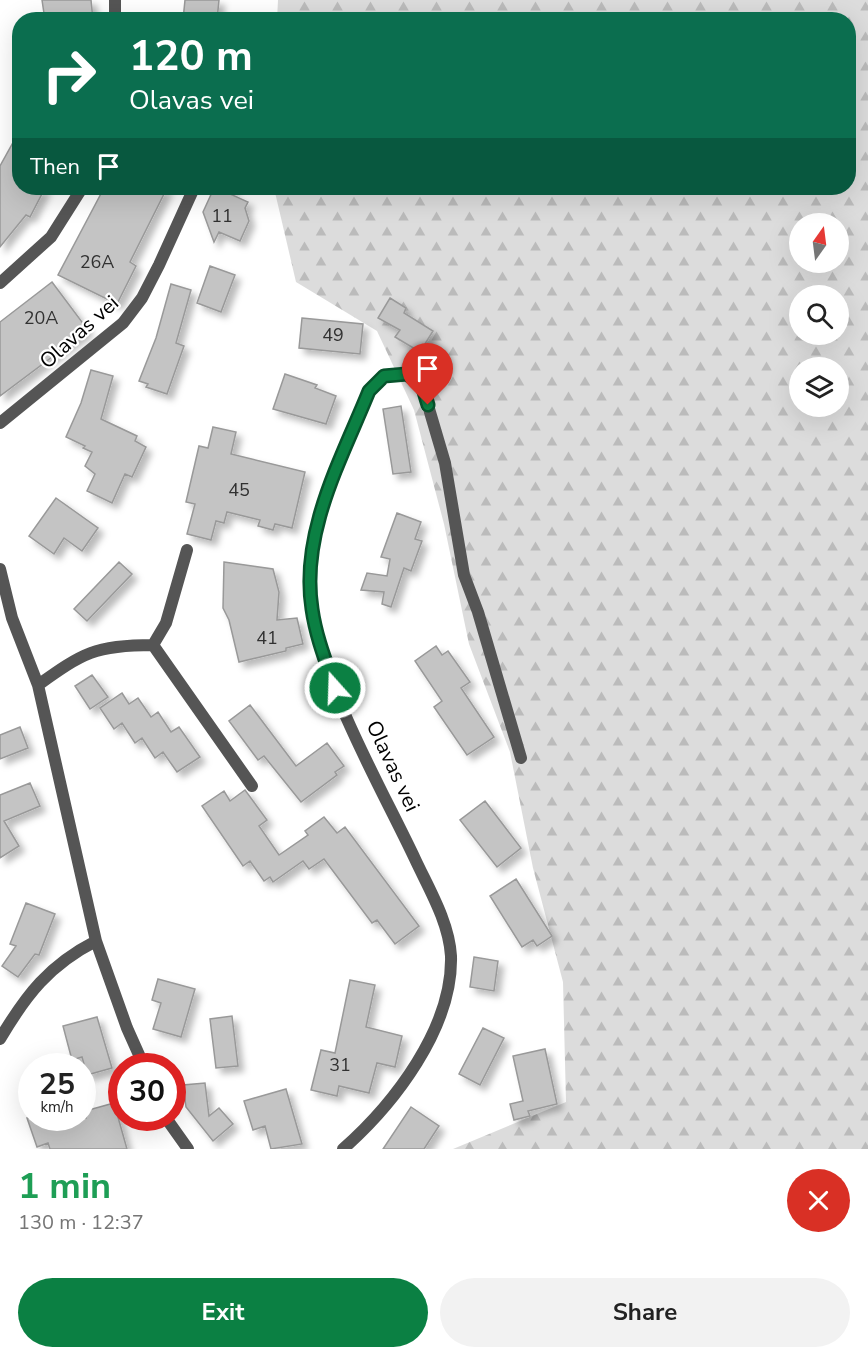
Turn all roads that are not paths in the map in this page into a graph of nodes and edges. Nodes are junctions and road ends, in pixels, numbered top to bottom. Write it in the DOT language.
graph roads {
  1 [pos="77,195"];
  2 [pos="191,195"];
  3 [pos="0,283"];
  4 [pos="0,423"];
  5 [pos="188,550"];
  6 [pos="0,569"];
  7 [pos="153,645"];
  8 [pos="38,685"];
  9 [pos="521,758"];
  10 [pos="252,786"];
  11 [pos="96,941"];
  12 [pos="0,1040"];
  13 [pos="138,1053"];
  14 [pos="175,1131"];
  15 [pos="188,1149"];
  16 [pos="343,1149"];
  1 -- 3 [label="street"];
  2 -- 4 [label="street, Olavas vei"];
  5 -- 7 [label="street"];
  6 -- 8 [label="street"];
  7 -- 8 [label="street"];
  7 -- 10 [label="street"];
  8 -- 11 [label="street"];
  9 -- 16 [label="street, Olavas vei"];
  11 -- 12 [label="street"];
  11 -- 13 [label="street"];
  14 -- 15 [label="street"];
}
